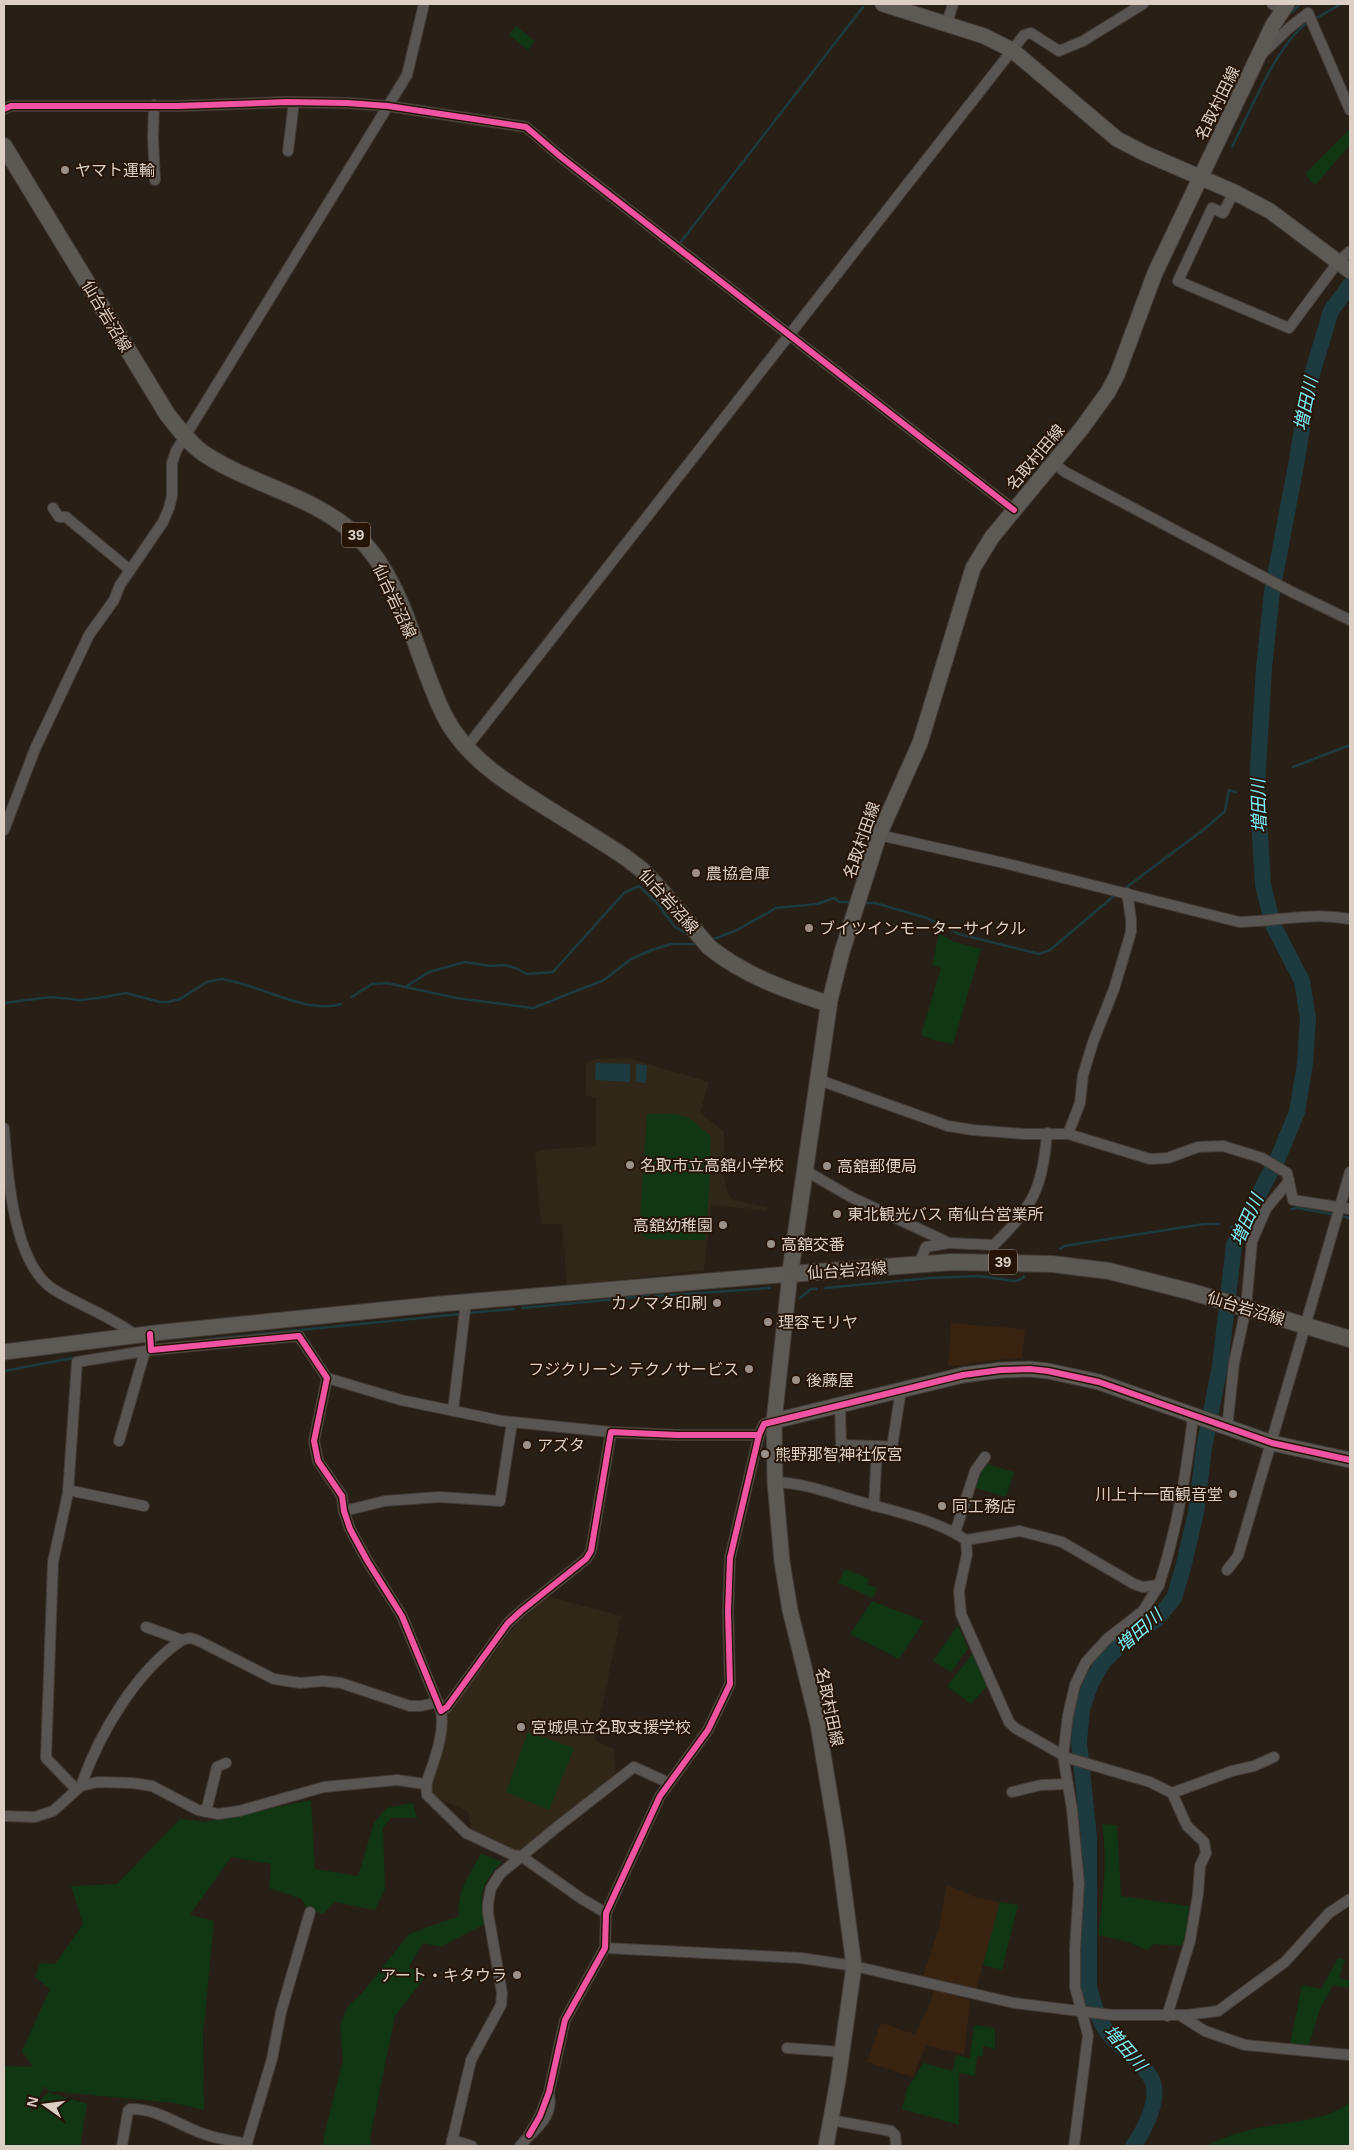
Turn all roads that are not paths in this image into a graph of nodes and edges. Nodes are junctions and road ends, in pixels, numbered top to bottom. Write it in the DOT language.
graph roads {
  1 [pos="424,4"];
  2 [pos="883,4"];
  3 [pos="953,4"];
  4 [pos="1143,4"];
  5 [pos="1280,6"];
  6 [pos="947,23"];
  7 [pos="1012,50"];
  8 [pos="1258,58"];
  9 [pos="294,102"];
  10 [pos="154,105"];
  11 [pos="388,106"];
  12 [pos="4,109"];
  13 [pos="1350,110"];
  14 [pos="4,146"];
  15 [pos="288,151"];
  16 [pos="1200,178"];
  17 [pos="155,180"];
  18 [pos="1234,192"];
  19 [pos="1350,251"];
  20 [pos="1345,267"];
  21 [pos="790,335"];
  22 [pos="185,436"];
  23 [pos="1059,467"];
  24 [pos="53,508"];
  25 [pos="1014,510"];
  26 [pos="130,570"];
  27 [pos="1350,620"];
  28 [pos="466,748"];
  29 [pos="4,830"];
  30 [pos="879,835"];
  31 [pos="1122,892"];
  32 [pos="1350,919"];
  33 [pos="829,1004"];
  34 [pos="818,1080"];
  35 [pos="4,1128"];
  36 [pos="1047,1133"];
  37 [pos="1068,1134"];
  38 [pos="806,1171"];
  39 [pos="1350,1172"];
  40 [pos="1288,1177"];
  41 [pos="1341,1212"];
  42 [pos="949,1243"];
  43 [pos="919,1264"];
  44 [pos="790,1274"];
  45 [pos="466,1302"];
  46 [pos="1244,1307"];
  47 [pos="1306,1326"];
  48 [pos="1350,1338"];
  49 [pos="147,1343"];
  50 [pos="4,1352"];
  51 [pos="327,1378"];
  52 [pos="900,1390"];
  53 [pos="840,1406"];
  54 [pos="453,1411"];
  55 [pos="1195,1417"];
  56 [pos="774,1421"];
  57 [pos="512,1422"];
  58 [pos="1225,1428"];
  59 [pos="611,1432"];
  60 [pos="759,1434"];
  61 [pos="119,1441"];
  62 [pos="1272,1444"];
  63 [pos="841,1445"];
  64 [pos="877,1446"];
  65 [pos="840,1457"];
  66 [pos="985,1457"];
  67 [pos="1350,1460"];
  68 [pos="775,1482"];
  69 [pos="72,1491"];
  70 [pos="144,1506"];
  71 [pos="874,1506"];
  72 [pos="344,1511"];
  73 [pos="955,1533"];
  74 [pos="966,1540"];
  75 [pos="1227,1570"];
  76 [pos="1158,1585"];
  77 [pos="146,1626"];
  78 [pos="182,1640"];
  79 [pos="440,1706"];
  80 [pos="1066,1757"];
  81 [pos="1274,1757"];
  82 [pos="226,1762"];
  83 [pos="669,1783"];
  84 [pos="425,1784"];
  85 [pos="1068,1784"];
  86 [pos="78,1788"];
  87 [pos="1012,1792"];
  88 [pos="1172,1793"];
  89 [pos="206,1812"];
  90 [pos="4,1816"];
  91 [pos="521,1856"];
  92 [pos="1350,1899"];
  93 [pos="310,1912"];
  94 [pos="606,1913"];
  95 [pos="605,1948"];
  96 [pos="854,1966"];
  97 [pos="1083,2012"];
  98 [pos="1167,2016"];
  99 [pos="1181,2016"];
  100 [pos="787,2048"];
  101 [pos="842,2052"];
  102 [pos="1350,2055"];
  103 [pos="831,2120"];
  104 [pos="452,2143"];
  105 [pos="246,2145"];
  106 [pos="122,2146"];
  107 [pos="472,2146"];
  108 [pos="520,2146"];
  109 [pos="826,2146"];
  110 [pos="896,2146"];
  111 [pos="1074,2146"];
  1 -- 11 [label="street"];
  2 -- 6 [label="main road"];
  3 -- 6 [label="street"];
  4 -- 7 [label="street"];
  5 -- 8 [label="main road, 名取村田線"];
  6 -- 7 [label="main road"];
  7 -- 16 [label="main road"];
  7 -- 21 [label="street"];
  8 -- 13 [label="street"];
  8 -- 16 [label="main road, 名取村田線"];
  9 -- 10 [label="street"];
  9 -- 11 [label="street"];
  9 -- 15 [label="street"];
  10 -- 12 [label="street"];
  10 -- 17 [label="street"];
  11 -- 21 [label="street"];
  11 -- 22 [label="street"];
  14 -- 22 [label="main road, 仙台岩沼線 / 39"];
  16 -- 18 [label="main road"];
  16 -- 23 [label="main road, 名取村田線"];
  18 -- 20 [label="main road"];
  18 -- 20 [label="street"];
  19 -- 20 [label="street"];
  21 -- 25 [label="street"];
  21 -- 28 [label="street"];
  22 -- 26 [label="street"];
  22 -- 28 [label="main road, 仙台岩沼線 / 39"];
  23 -- 25 [label="main road, 名取村田線"];
  23 -- 27 [label="street"];
  24 -- 26 [label="street"];
  25 -- 30 [label="main road, 名取村田線"];
  26 -- 29 [label="street"];
  28 -- 33 [label="main road, 仙台岩沼線 / 39"];
  30 -- 31 [label="street"];
  30 -- 33 [label="main road, 名取村田線"];
  31 -- 32 [label="street"];
  31 -- 37 [label="street"];
  33 -- 34 [label="main road, 仙台岩沼線"];
  34 -- 36 [label="street"];
  34 -- 38 [label="main road, 仙台岩沼線"];
  35 -- 49 [label="street"];
  36 -- 37 [label="street"];
  36 -- 42 [label="street"];
  37 -- 40 [label="street"];
  38 -- 42 [label="street"];
  38 -- 44 [label="main road, 仙台岩沼線"];
  39 -- 41 [label="street"];
  40 -- 41 [label="street"];
  40 -- 46 [label="street"];
  41 -- 47 [label="street"];
  42 -- 43 [label="street"];
  43 -- 44 [label="main road, 仙台岩沼線 / 39"];
  43 -- 46 [label="main road, 仙台岩沼線 / 39"];
  44 -- 45 [label="main road"];
  44 -- 56 [label="main road, 名取村田線"];
  45 -- 49 [label="main road"];
  45 -- 54 [label="street"];
  46 -- 47 [label="main road, 仙台岩沼線 / 39"];
  46 -- 58 [label="street"];
  47 -- 48 [label="main road, 仙台岩沼線 / 39"];
  47 -- 62 [label="street"];
  49 -- 50 [label="main road"];
  49 -- 51 [label="street"];
  49 -- 61 [label="street"];
  49 -- 69 [label="street"];
  51 -- 54 [label="street"];
  51 -- 72 [label="street"];
  52 -- 53 [label="main road"];
  52 -- 55 [label="main road"];
  52 -- 64 [label="street"];
  53 -- 56 [label="main road"];
  53 -- 63 [label="street"];
  54 -- 57 [label="street"];
  55 -- 58 [label="main road"];
  55 -- 76 [label="street"];
  56 -- 60 [label="street"];
  56 -- 68 [label="main road, 名取村田線"];
  57 -- 59 [label="street"];
  57 -- 72 [label="street"];
  58 -- 62 [label="main road"];
  59 -- 60 [label="street"];
  59 -- 79 [label="street"];
  60 -- 83 [label="street"];
  62 -- 67 [label="main road"];
  62 -- 75 [label="street"];
  63 -- 64 [label="street"];
  63 -- 65 [label="street"];
  64 -- 71 [label="street"];
  66 -- 73 [label="street"];
  68 -- 71 [label="street"];
  68 -- 96 [label="main road, 名取村田線"];
  69 -- 70 [label="street"];
  69 -- 86 [label="street"];
  71 -- 73 [label="street"];
  72 -- 79 [label="street"];
  73 -- 74 [label="street"];
  74 -- 76 [label="street"];
  74 -- 80 [label="street"];
  76 -- 80 [label="street"];
  77 -- 78 [label="street"];
  78 -- 79 [label="street"];
  78 -- 86 [label="street"];
  79 -- 84 [label="street"];
  80 -- 85 [label="street"];
  80 -- 88 [label="street"];
  81 -- 88 [label="street"];
  82 -- 89 [label="street"];
  83 -- 91 [label="street"];
  83 -- 94 [label="street"];
  84 -- 89 [label="street"];
  84 -- 91 [label="street"];
  85 -- 87 [label="street"];
  85 -- 97 [label="street"];
  86 -- 89 [label="street"];
  86 -- 90 [label="street"];
  88 -- 98 [label="street"];
  91 -- 94 [label="street"];
  91 -- 104 [label="street"];
  92 -- 99 [label="street"];
  93 -- 105 [label="street"];
  94 -- 95 [label="street"];
  95 -- 96 [label="street"];
  95 -- 108 [label="street"];
  96 -- 97 [label="street"];
  96 -- 101 [label="main road, 名取村田線"];
  97 -- 98 [label="street"];
  97 -- 111 [label="street"];
  98 -- 99 [label="street"];
  99 -- 102 [label="street"];
  100 -- 101 [label="street"];
  101 -- 103 [label="main road, 名取村田線"];
  103 -- 109 [label="main road, 名取村田線"];
  103 -- 110 [label="street"];
  104 -- 107 [label="street"];
  105 -- 106 [label="street"];
}
